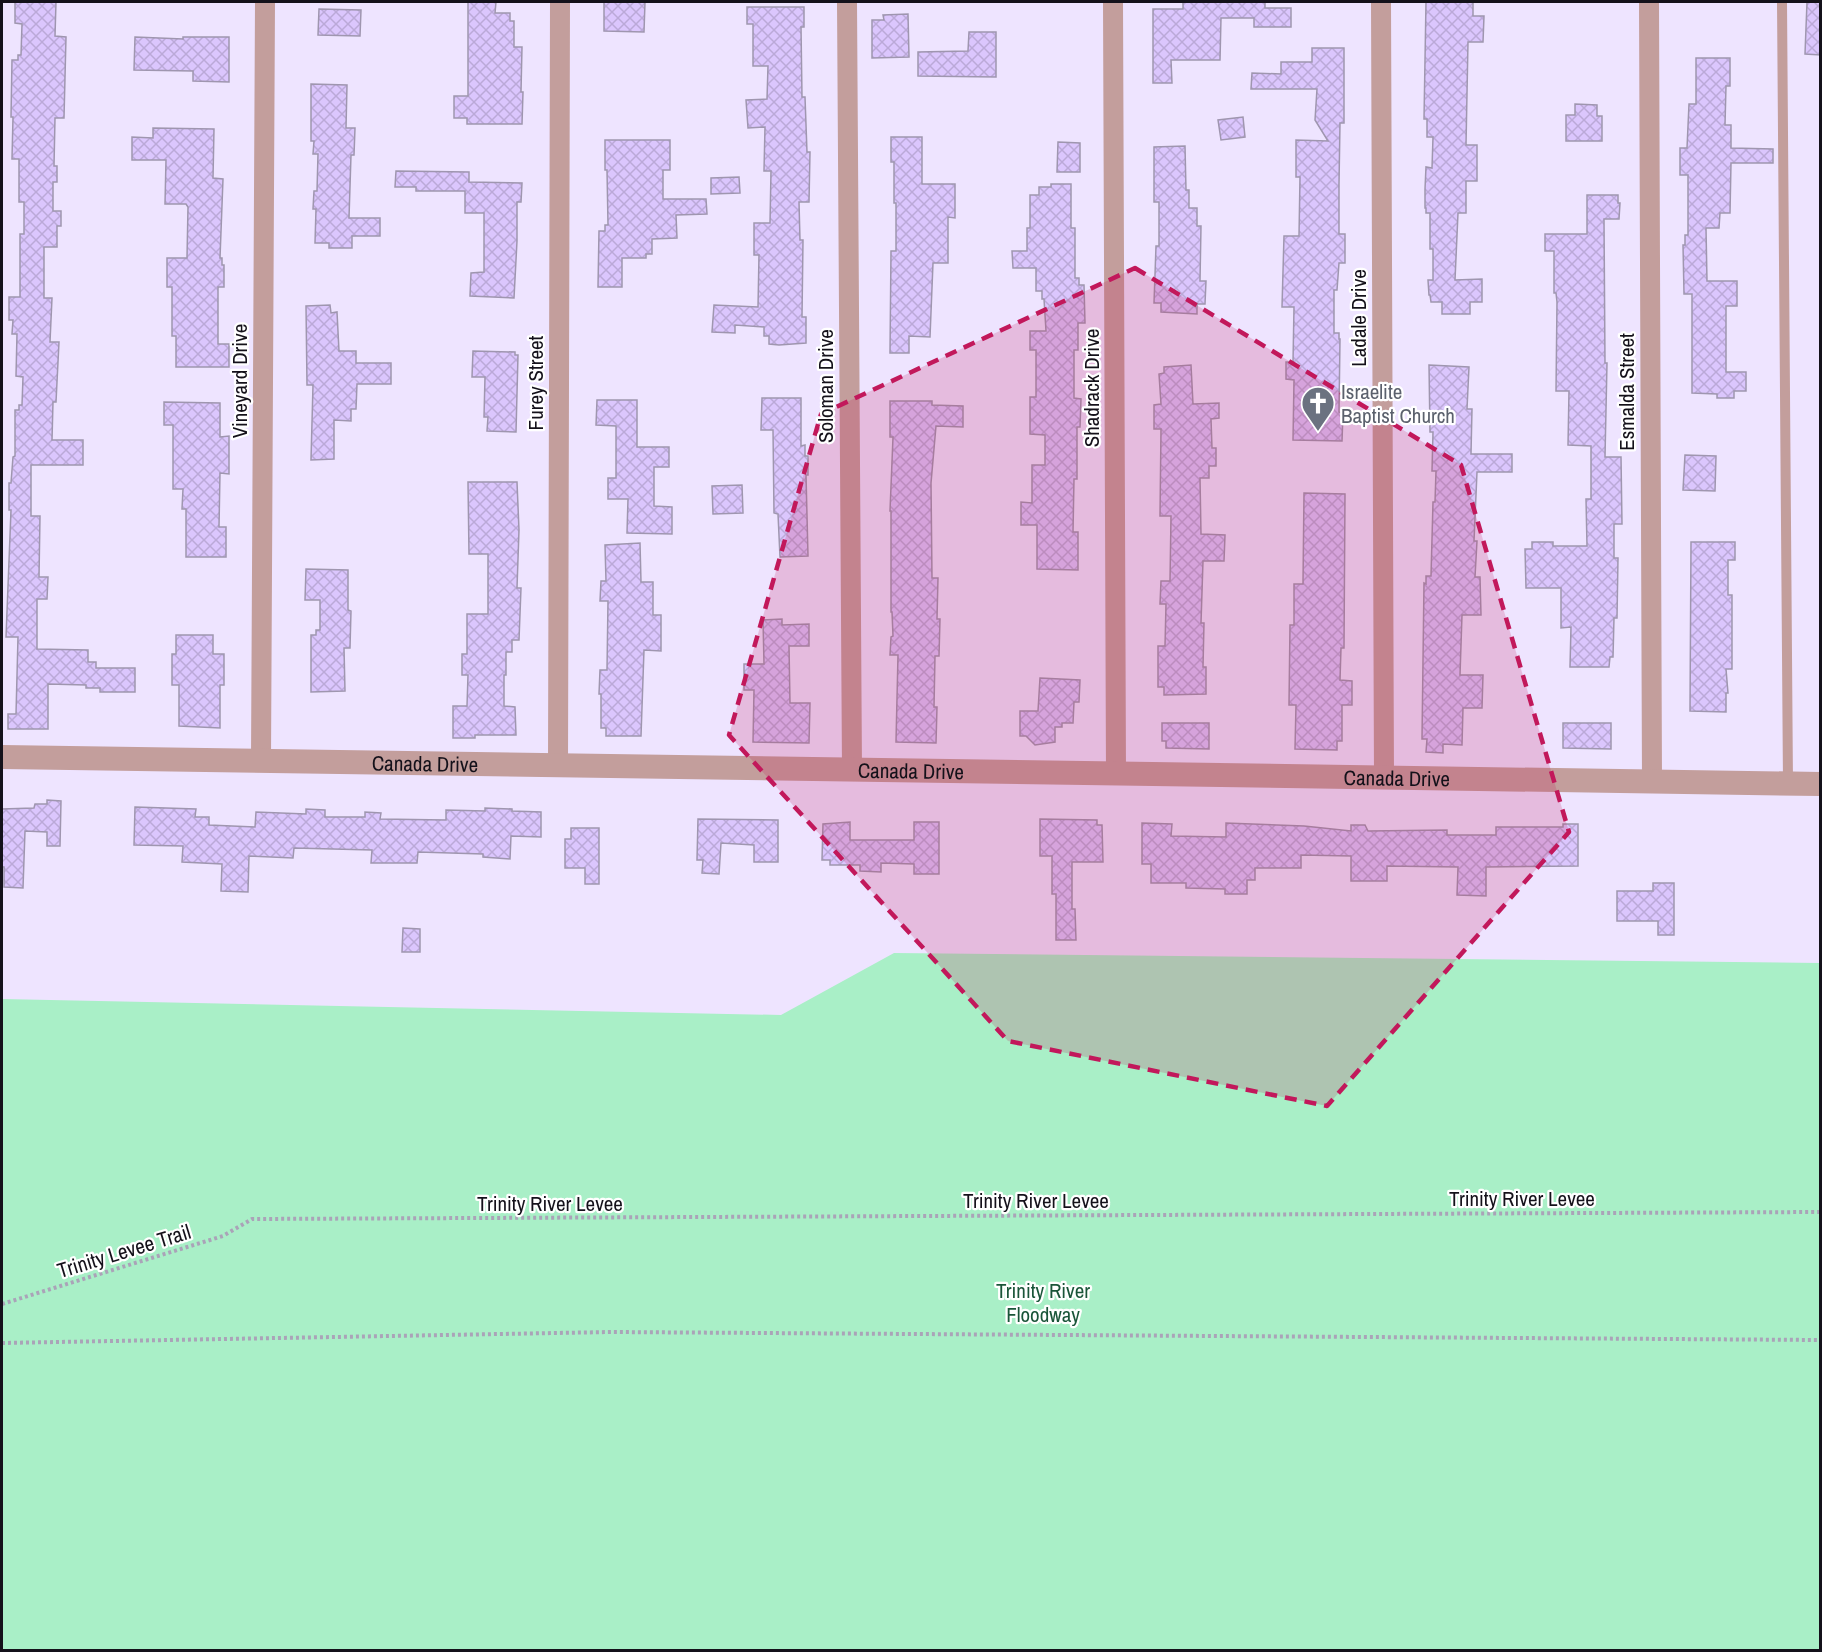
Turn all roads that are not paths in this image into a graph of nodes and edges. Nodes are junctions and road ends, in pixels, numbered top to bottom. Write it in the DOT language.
graph roads {
  1 [pos="265,2"];
  2 [pos="560,2"];
  3 [pos="847,2"];
  4 [pos="1113,2"];
  5 [pos="1381,2"];
  6 [pos="1648,2"];
  7 [pos="1782,2"];
  8 [pos="2,757"];
  9 [pos="261,760"];
  10 [pos="558,765"];
  11 [pos="852,770"];
  12 [pos="1116,774"];
  13 [pos="1384,778"];
  14 [pos="1652,783"];
  15 [pos="1788,784"];
  16 [pos="1821,784"];
  1 -- 9 [label="street, Vineyard Drive"];
  2 -- 10 [label="street, Furey Street"];
  3 -- 11 [label="street, Soloman Drive"];
  4 -- 12 [label="street, Shadrack Drive"];
  5 -- 13 [label="street, Ladale Drive"];
  6 -- 14 [label="street, Esmalda Street"];
  7 -- 15 [label="lane"];
  8 -- 9 [label="street, Canada Drive"];
  9 -- 10 [label="street, Canada Drive"];
  10 -- 11 [label="street, Canada Drive"];
  11 -- 12 [label="street, Canada Drive"];
  12 -- 13 [label="street, Canada Drive"];
  13 -- 14 [label="street, Canada Drive"];
  14 -- 15 [label="street, Canada Drive"];
  15 -- 16 [label="street, Canada Drive"];
}
